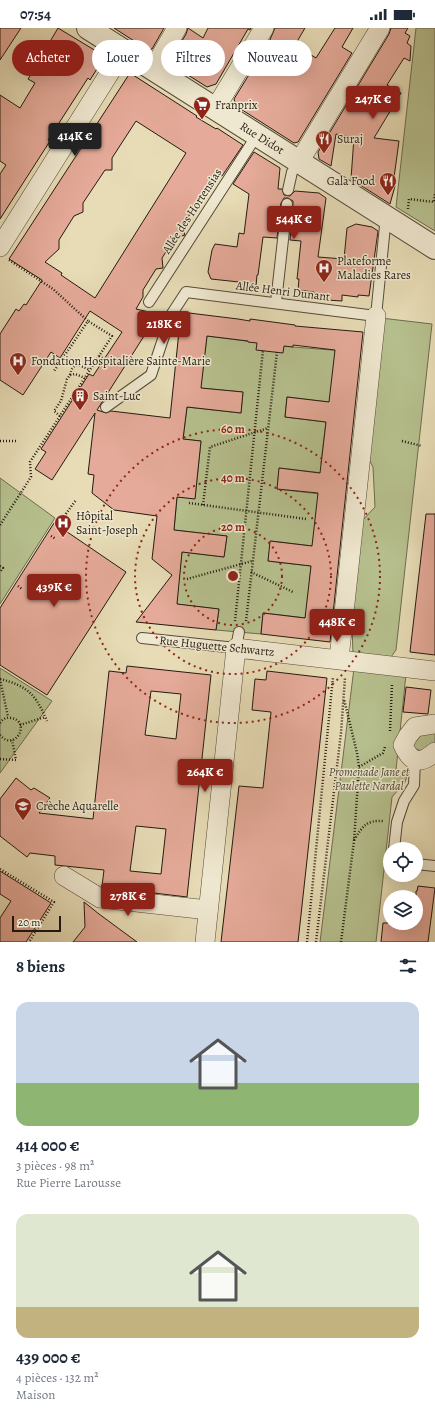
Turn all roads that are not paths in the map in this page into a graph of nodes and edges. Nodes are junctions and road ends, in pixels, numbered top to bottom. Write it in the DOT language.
graph roads {
  1 [pos="88,28"];
  2 [pos="177,28"];
  3 [pos="264,28"];
  4 [pos="380,28"];
  5 [pos="108,40"];
  6 [pos="153,69"];
  7 [pos="109,76"];
  8 [pos="215,109"];
  9 [pos="257,135"];
  10 [pos="299,162"];
  11 [pos="288,190"];
  12 [pos="287,204"];
  13 [pos="386,216"];
  14 [pos="435,248"];
  15 [pos="4,253"];
  16 [pos="149,302"];
  17 [pos="276,302"];
  18 [pos="376,316"];
  19 [pos="106,407"];
  20 [pos="239,635"];
  21 [pos="142,638"];
  22 [pos="336,659"];
  23 [pos="435,671"];
  24 [pos="435,724"];
  25 [pos="435,752"];
  26 [pos="415,760"];
  27 [pos="395,842"];
  28 [pos="423,865"];
  29 [pos="435,866"];
  30 [pos="64,876"];
  31 [pos="208,910"];
  32 [pos="205,942"];
  1 -- 5 [label="street, Rue Didot"];
  2 -- 6 [label="street"];
  3 -- 8 [label="street"];
  4 -- 10 [label="street"];
  6 -- 8 [label="street, Rue Didot"];
  7 -- 15 [label="street"];
  8 -- 9 [label="street, Rue Didot"];
  9 -- 10 [label="street, Rue Didot"];
  9 -- 16 [label="lane, Allée des Hortensias"];
  10 -- 11 [label="lane"];
  10 -- 13 [label="street, Rue Didot"];
  12 -- 17 [label="lane"];
  13 -- 14 [label="street, Rue Didot"];
  13 -- 18 [label="lane"];
  17 -- 18 [label="lane, Allée Henri Dunant"];
  17 -- 19 [label="lane, Allée Henri Dunant"];
  18 -- 22 [label="street"];
  20 -- 21 [label="lane, Rue Huguette Schwartz"];
  20 -- 22 [label="street, Rue Huguette Schwartz"];
  20 -- 31 [label="street"];
  22 -- 23 [label="street, Rue Huguette Schwartz"];
  24 -- 26 [label="street"];
  25 -- 26 [label="street"];
  26 -- 27 [label="lane"];
  28 -- 29 [label="lane"];
  30 -- 31 [label="street"];
  31 -- 32 [label="street"];
}
